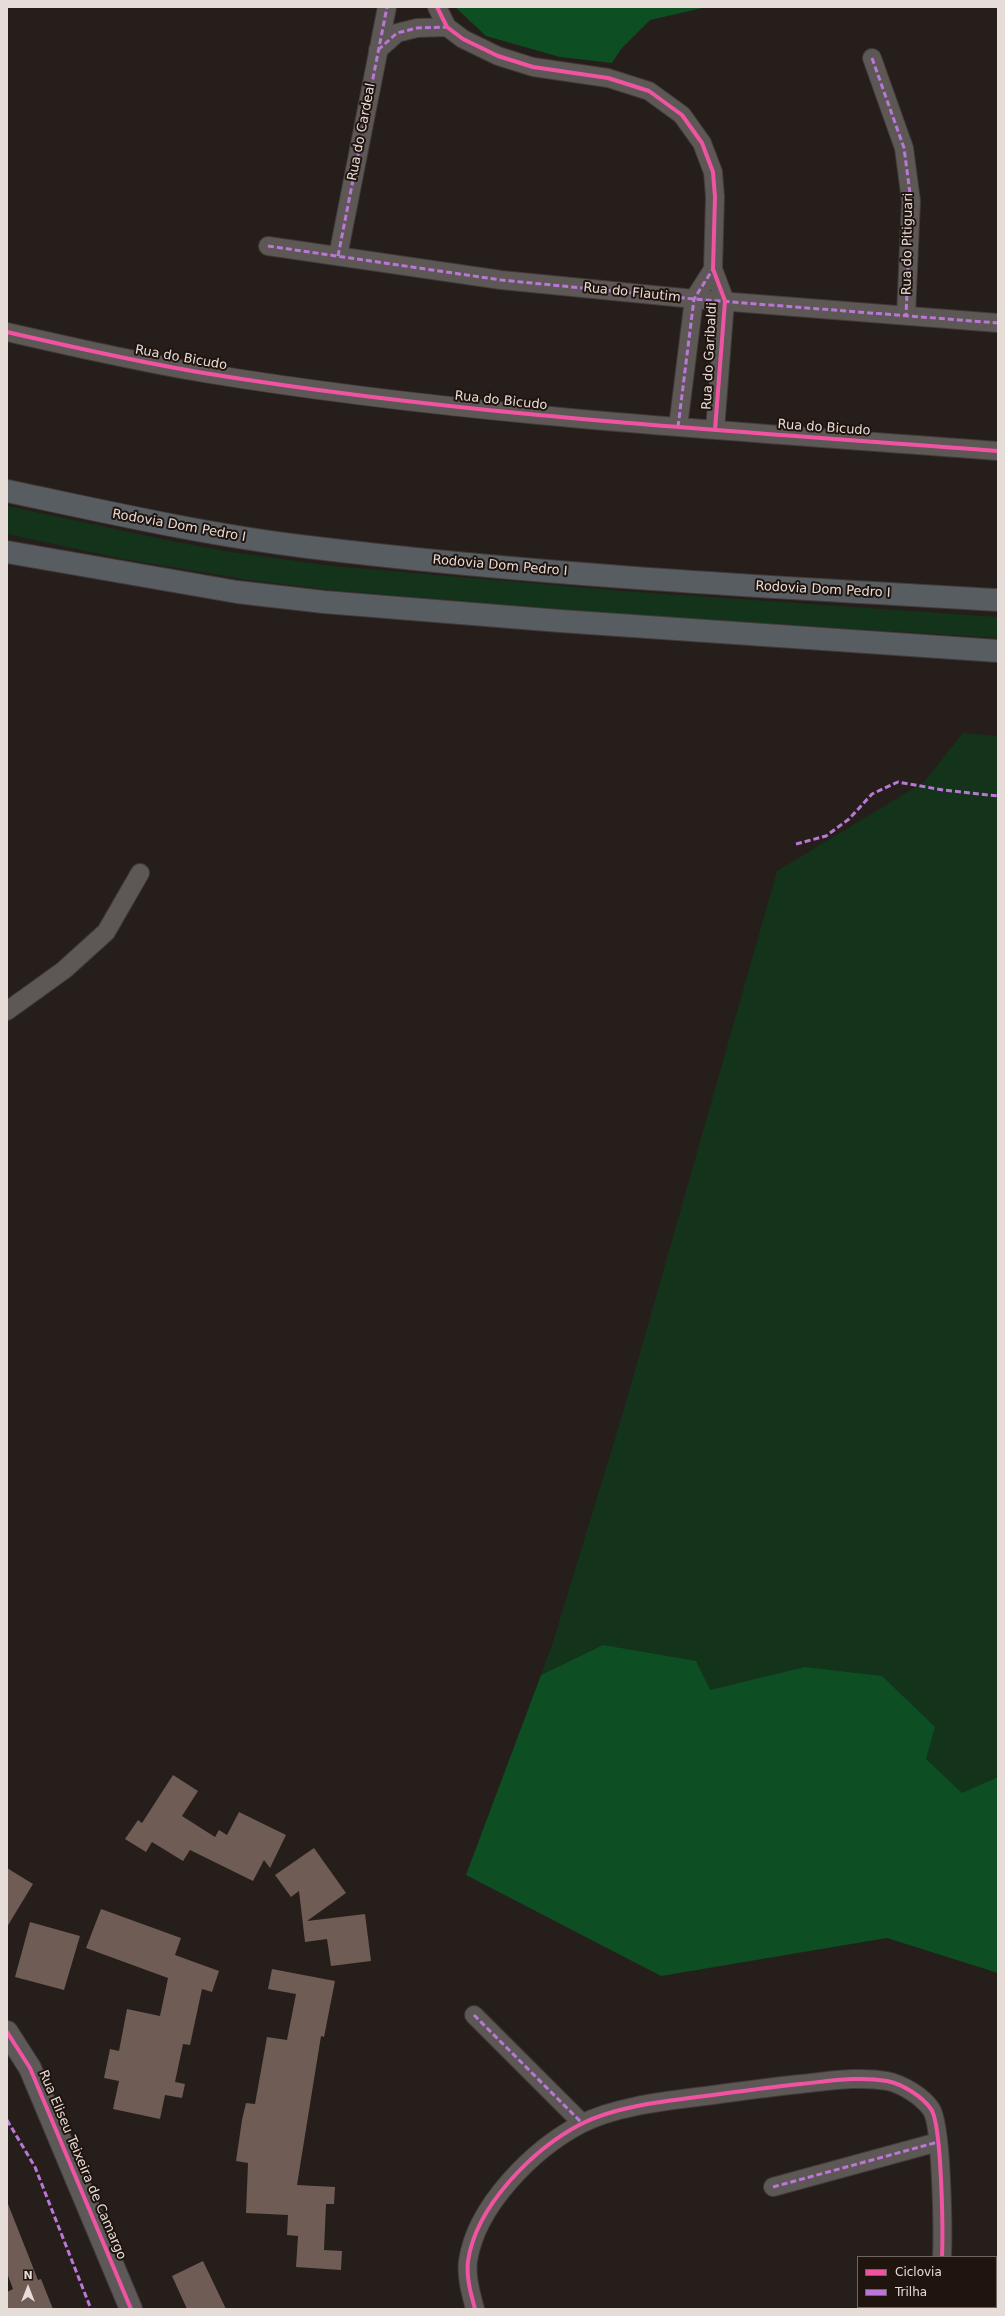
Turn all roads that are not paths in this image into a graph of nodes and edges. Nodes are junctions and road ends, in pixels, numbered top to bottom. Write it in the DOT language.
graph roads {
  1 [pos="387,7"];
  2 [pos="437,7"];
  3 [pos="447,27"];
  4 [pos="378,50"];
  5 [pos="872,58"];
  6 [pos="268,246"];
  7 [pos="338,256"];
  8 [pos="713,269"];
  9 [pos="694,299"];
  10 [pos="725,301"];
  11 [pos="906,315"];
  12 [pos="998,323"];
  13 [pos="7,332"];
  14 [pos="678,427"];
  15 [pos="715,430"];
  16 [pos="998,451"];
  17 [pos="7,491"];
  18 [pos="7,552"];
  19 [pos="998,599"];
  20 [pos="998,651"];
  21 [pos="140,873"];
  22 [pos="7,1011"];
  23 [pos="474,2015"];
  24 [pos="7,2032"];
  25 [pos="582,2123"];
  26 [pos="938,2142"];
  27 [pos="773,2188"];
  28 [pos="942,2256"];
  29 [pos="131,2309"];
  30 [pos="475,2309"];
  1 -- 4 [label="street, Rua do Cardeal"];
  2 -- 3 [label="street, Rua do Garibaldi"];
  3 -- 4 [label="street"];
  3 -- 8 [label="street, Rua do Garibaldi"];
  4 -- 7 [label="street, Rua do Cardeal"];
  5 -- 11 [label="street, Rua do Pitiguari"];
  6 -- 7 [label="street, Rua do Flautim"];
  7 -- 9 [label="street, Rua do Flautim"];
  8 -- 9 [label="street, Rua do Garibaldi"];
  8 -- 10 [label="street, Rua do Garibaldi"];
  9 -- 10 [label="street, Rua do Flautim"];
  9 -- 14 [label="street, Rua do Garibaldi"];
  10 -- 11 [label="street, Rua do Flautim"];
  10 -- 15 [label="street, Rua do Garibaldi"];
  11 -- 12 [label="street, Rua do Flautim"];
  13 -- 14 [label="street, Rua do Bicudo"];
  14 -- 15 [label="street, Rua do Bicudo"];
  15 -- 16 [label="street, Rua do Bicudo"];
  17 -- 19 [label="highway, Rodovia Dom Pedro I"];
  18 -- 20 [label="highway"];
  21 -- 22 [label="street"];
  23 -- 25 [label="street"];
  24 -- 29 [label="street, Rua Eliseu Teixeira de Camargo"];
  25 -- 26 [label="street"];
  25 -- 30 [label="street"];
  26 -- 27 [label="street"];
  26 -- 28 [label="street"];
}
